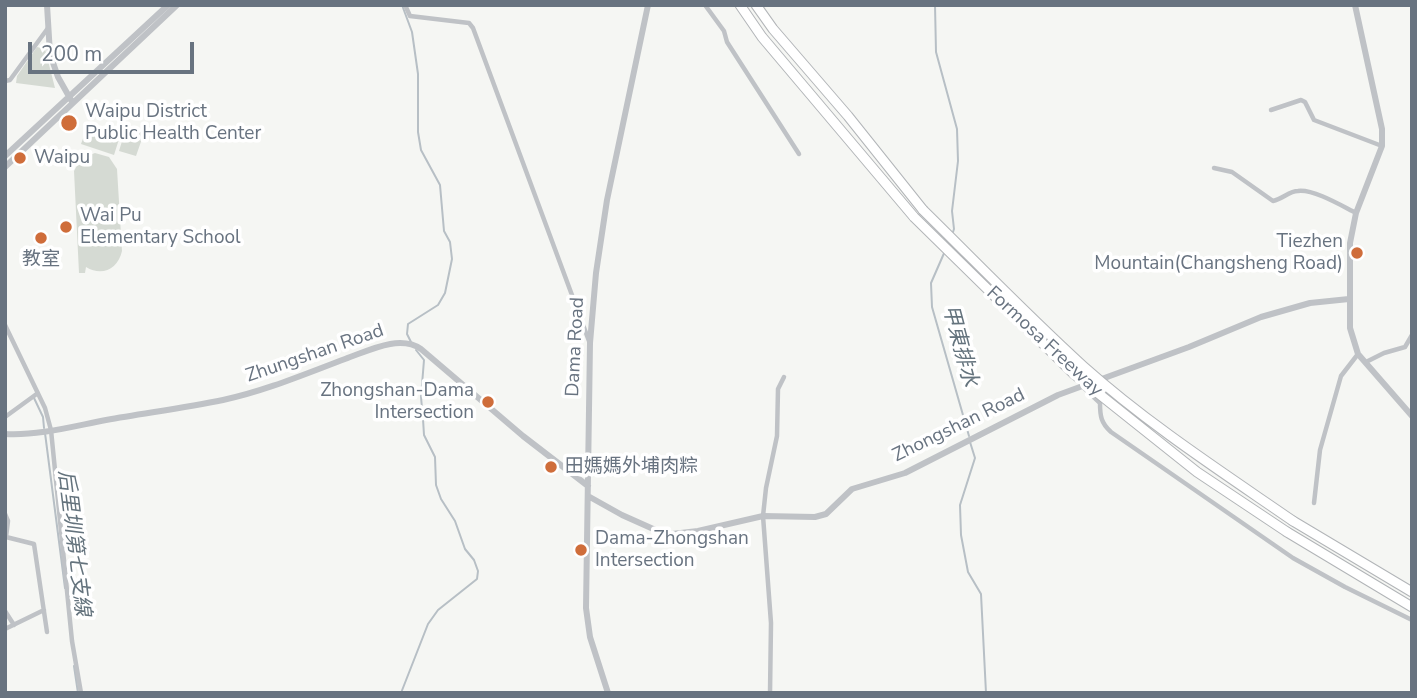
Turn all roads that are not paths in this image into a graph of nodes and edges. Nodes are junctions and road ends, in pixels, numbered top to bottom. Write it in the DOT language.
graph roads {
  1 [pos="47,5"];
  2 [pos="168,5"];
  3 [pos="177,5"];
  4 [pos="405,5"];
  5 [pos="648,5"];
  6 [pos="705,5"];
  7 [pos="740,5"];
  8 [pos="756,5"];
  9 [pos="1356,5"];
  10 [pos="49,28"];
  11 [pos="5,81"];
  12 [pos="71,100"];
  13 [pos="1270,110"];
  14 [pos="1382,146"];
  15 [pos="799,154"];
  16 [pos="5,156"];
  17 [pos="5,167"];
  18 [pos="1214,168"];
  19 [pos="1356,213"];
  20 [pos="1349,299"];
  21 [pos="5,325"];
  22 [pos="1412,335"];
  23 [pos="590,343"];
  24 [pos="1358,354"];
  25 [pos="1366,362"];
  26 [pos="784,377"];
  27 [pos="1082,386"];
  28 [pos="38,393"];
  29 [pos="1412,416"];
  30 [pos="5,417"];
  31 [pos="51,430"];
  32 [pos="5,434"];
  33 [pos="588,486"];
  34 [pos="588,496"];
  35 [pos="1314,503"];
  36 [pos="5,514"];
  37 [pos="763,516"];
  38 [pos="6,538"];
  39 [pos="1412,593"];
  40 [pos="1412,607"];
  41 [pos="44,610"];
  42 [pos="5,611"];
  43 [pos="1412,620"];
  44 [pos="14,625"];
  45 [pos="5,629"];
  46 [pos="47,632"];
  47 [pos="81,693"];
  48 [pos="608,693"];
  49 [pos="770,693"];
  1 -- 10 [label="street"];
  2 -- 12 [label="street"];
  3 -- 12 [label="street"];
  4 -- 23 [label="street"];
  5 -- 23 [label="street, Dama Road"];
  6 -- 15 [label="street"];
  7 -- 40 [label="highway, Formosa Freeway, bridge"];
  8 -- 39 [label="highway, Formosa Freeway, bridge"];
  9 -- 14 [label="street"];
  10 -- 11 [label="street"];
  10 -- 12 [label="street"];
  12 -- 16 [label="street"];
  12 -- 17 [label="street"];
  13 -- 14 [label="street"];
  14 -- 19 [label="street"];
  18 -- 19 [label="street"];
  19 -- 20 [label="street"];
  20 -- 24 [label="street"];
  20 -- 27 [label="street, Zhongshan Road"];
  21 -- 28 [label="street"];
  22 -- 25 [label="street"];
  23 -- 33 [label="street, Dama Road"];
  24 -- 25 [label="street"];
  24 -- 35 [label="street"];
  25 -- 29 [label="street"];
  26 -- 37 [label="street"];
  27 -- 37 [label="street, Zhongshan Road"];
  27 -- 43 [label="street"];
  28 -- 30 [label="street"];
  28 -- 31 [label="street"];
  31 -- 32 [label="street, Zhungshan Road"];
  31 -- 33 [label="street, Zhungshan Road"];
  31 -- 47 [label="street"];
  33 -- 34 [label="street, Dama Road"];
  34 -- 37 [label="street, Zhongshan Road"];
  34 -- 48 [label="street, Dama Road"];
  36 -- 38 [label="street"];
  37 -- 49 [label="street"];
  38 -- 41 [label="street"];
  41 -- 44 [label="street"];
  41 -- 46 [label="street"];
  42 -- 44 [label="street"];
  44 -- 45 [label="street"];
}
